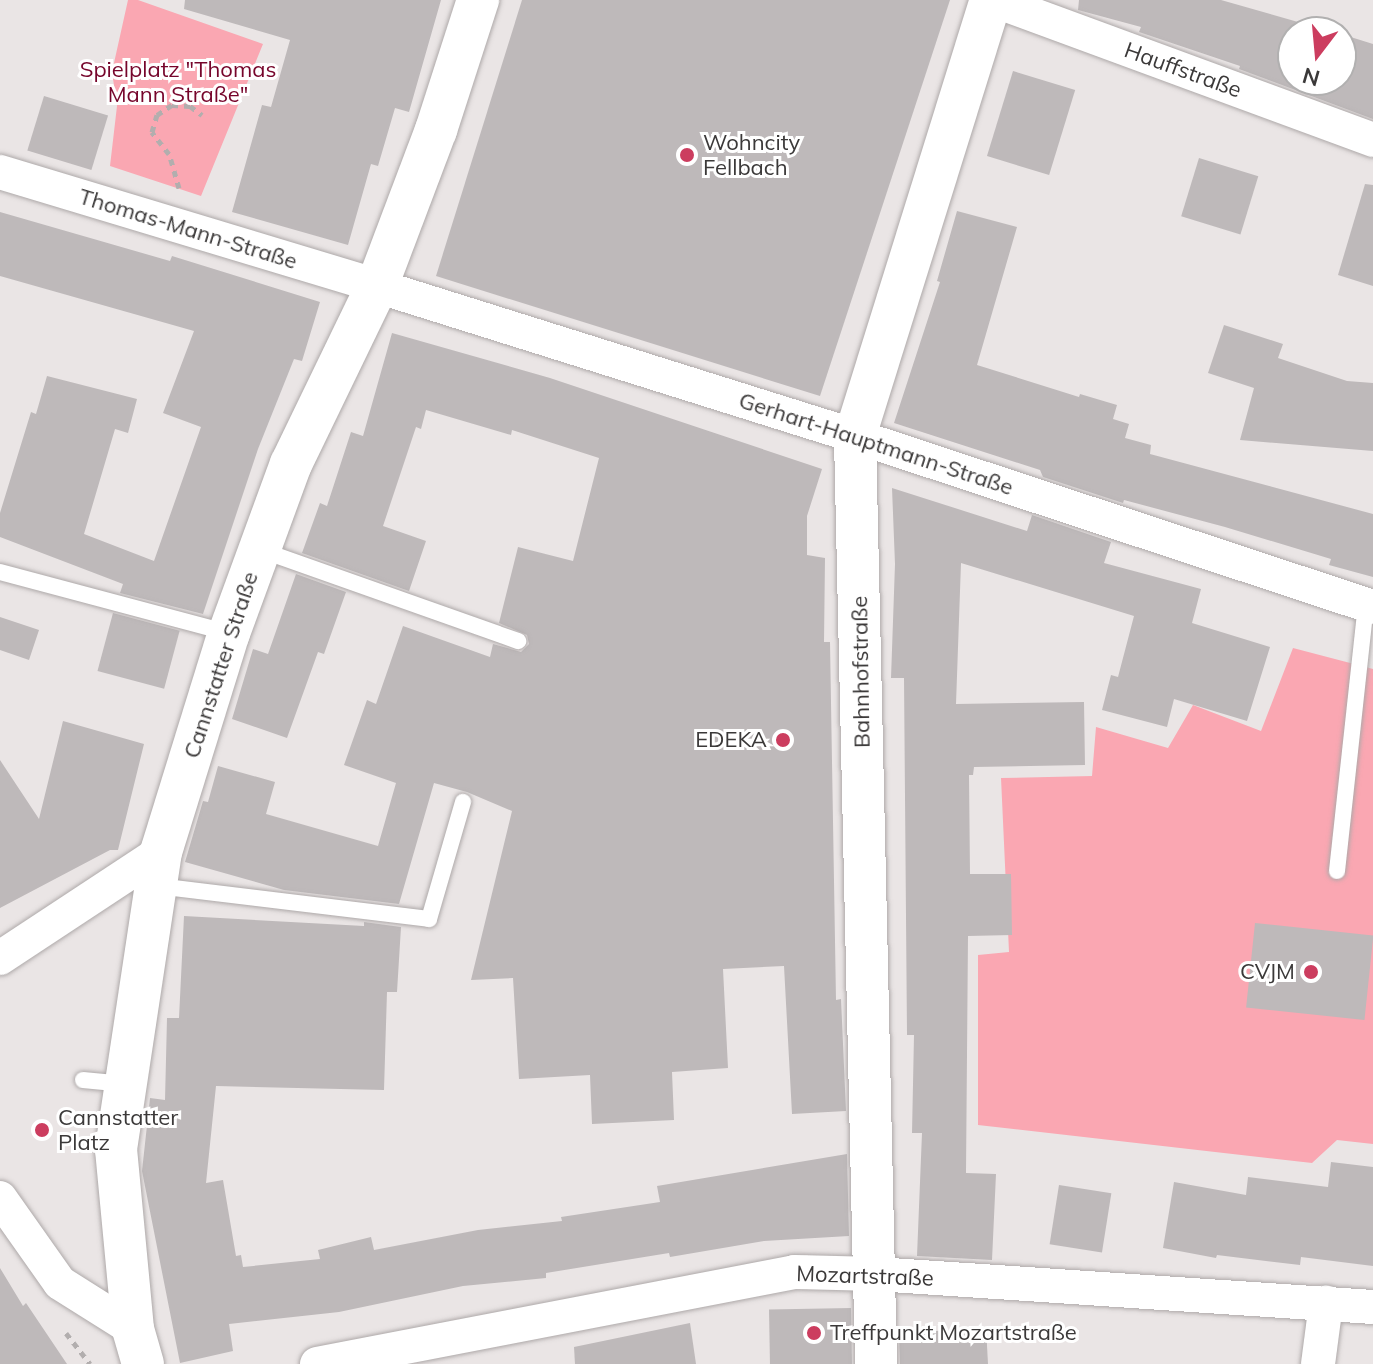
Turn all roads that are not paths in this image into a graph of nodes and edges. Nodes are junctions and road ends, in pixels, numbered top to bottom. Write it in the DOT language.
graph roads {
  1 [pos="478,0"];
  2 [pos="992,0"];
  3 [pos="1373,140"];
  4 [pos="0,172"];
  5 [pos="377,286"];
  6 [pos="855,436"];
  7 [pos="259,549"];
  8 [pos="0,572"];
  9 [pos="1369,605"];
  10 [pos="229,633"];
  11 [pos="518,641"];
  12 [pos="463,802"];
  13 [pos="159,869"];
  14 [pos="1337,871"];
  15 [pos="0,958"];
  16 [pos="83,1080"];
  17 [pos="126,1084"];
  18 [pos="1,1203"];
  19 [pos="876,1274"];
  20 [pos="1326,1303"];
  21 [pos="1373,1307"];
  22 [pos="138,1346"];
  23 [pos="317,1364"];
  24 [pos="876,1364"];
  25 [pos="1318,1364"];
  1 -- 5 [label="street, Cannstatter Straße"];
  2 -- 3 [label="street, Hauffstraße"];
  2 -- 6 [label="street, Bahnhofstraße"];
  4 -- 5 [label="street, Thomas-Mann-Straße"];
  5 -- 6 [label="street, Gerhart-Hauptmann-Straße"];
  5 -- 7 [label="street, Cannstatter Straße"];
  6 -- 9 [label="street, Gerhart-Hauptmann-Straße"];
  6 -- 19 [label="street, Bahnhofstraße"];
  7 -- 10 [label="street, Cannstatter Straße"];
  7 -- 11 [label="lane"];
  8 -- 10 [label="lane"];
  9 -- 14 [label="lane"];
  10 -- 13 [label="street, Cannstatter Straße"];
  12 -- 13 [label="lane"];
  13 -- 15 [label="street"];
  13 -- 17 [label="street, Cannstatter Straße"];
  16 -- 17 [label="lane"];
  17 -- 22 [label="street, Cannstatter Straße"];
  18 -- 22 [label="street"];
  19 -- 20 [label="street, Mozartstraße"];
  19 -- 23 [label="street, Mozartstraße"];
  19 -- 24 [label="street, Bahnhofstraße"];
  20 -- 21 [label="street, Mozartstraße"];
  20 -- 25 [label="street"];
}
